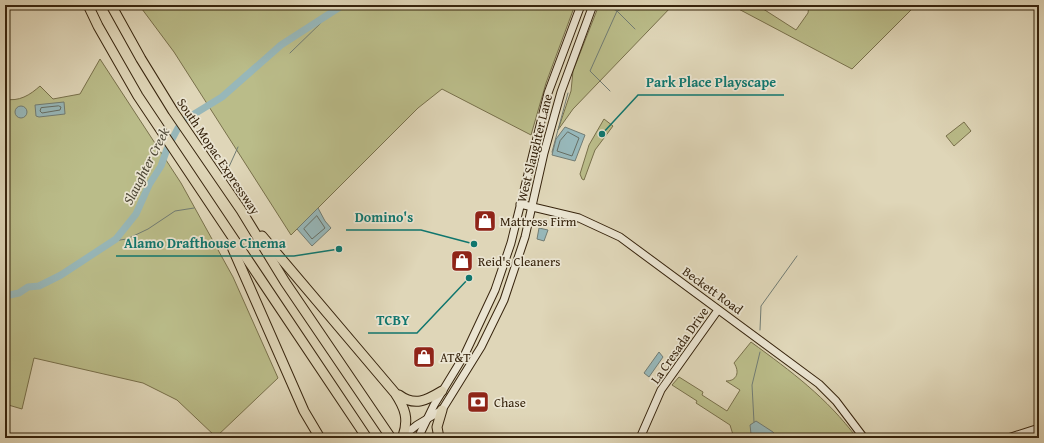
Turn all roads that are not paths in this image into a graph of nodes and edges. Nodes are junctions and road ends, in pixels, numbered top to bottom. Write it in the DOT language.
graph roads {
  1 [pos="83,5"];
  2 [pos="88,5"];
  3 [pos="112,5"];
  4 [pos="580,5"];
  5 [pos="593,5"];
  6 [pos="98,26"];
  7 [pos="520,204"];
  8 [pos="532,207"];
  9 [pos="240,210"];
  10 [pos="218,218"];
  11 [pos="495,290"];
  12 [pos="718,310"];
  13 [pos="478,328"];
  14 [pos="489,333"];
  15 [pos="470,366"];
  16 [pos="442,391"];
  17 [pos="395,393"];
  18 [pos="442,410"];
  19 [pos="428,419"];
  20 [pos="1039,428"];
  21 [pos="1039,435"];
  22 [pos="402,437"];
  23 [pos="320,438"];
  24 [pos="367,438"];
  25 [pos="391,438"];
  26 [pos="418,438"];
  27 [pos="439,438"];
  28 [pos="640,438"];
  29 [pos="864,438"];
  30 [pos="1008,438"];
  31 [pos="1029,438"];
  1 -- 6 [label="highway"];
  2 -- 6 [label="highway"];
  3 -- 9 [label="highway, South Mopac Expressway"];
  4 -- 7 [label="main road, West Slaughter Lane"];
  5 -- 8 [label="main road, West Slaughter Lane"];
  6 -- 10 [label="highway"];
  7 -- 8 [label="main road, Beckett Road"];
  7 -- 11 [label="main road, West Slaughter Lane"];
  8 -- 12 [label="main road, Beckett Road"];
  8 -- 14 [label="main road, West Slaughter Lane"];
  9 -- 17 [label="highway"];
  9 -- 25 [label="highway, South Mopac Expressway"];
  10 -- 23 [label="highway"];
  10 -- 24 [label="highway"];
  11 -- 13 [label="main road, West Slaughter Lane"];
  11 -- 14 [label="main road"];
  12 -- 28 [label="main road, La Cresada Drive"];
  12 -- 29 [label="main road, Beckett Road"];
  13 -- 15 [label="main road"];
  13 -- 16 [label="main road, West Slaughter Lane"];
  14 -- 15 [label="main road, West Slaughter Lane"];
  15 -- 18 [label="main road, West Slaughter Lane"];
  16 -- 17 [label="highway"];
  16 -- 19 [label="main road, West Slaughter Lane"];
  17 -- 22 [label="highway"];
  18 -- 19 [label="main road, West Slaughter Lane"];
  18 -- 27 [label="highway"];
  19 -- 22 [label="main road, West Slaughter Lane"];
  19 -- 26 [label="main road, West Slaughter Lane"];
  20 -- 30 [label="main road"];
  21 -- 31 [label="main road"];
}
